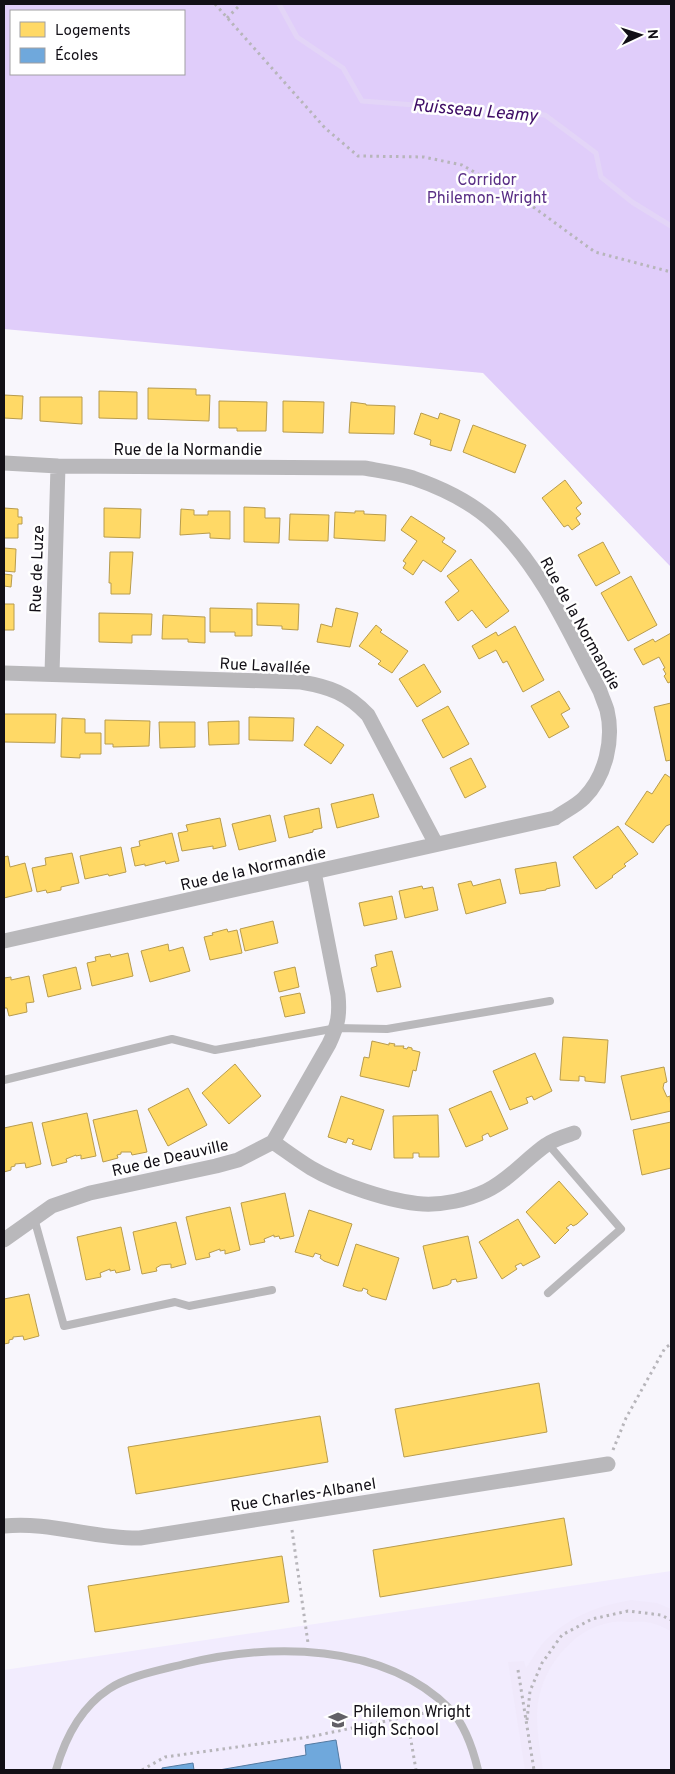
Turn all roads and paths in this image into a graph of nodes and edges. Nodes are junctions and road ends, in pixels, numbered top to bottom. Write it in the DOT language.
graph roads {
  1 [pos="215,4"];
  2 [pos="241,4"];
  3 [pos="227,18"];
  4 [pos="671,272"];
  5 [pos="4,463"];
  6 [pos="58,466"];
  7 [pos="4,673"];
  8 [pos="52,674"];
  9 [pos="436,844"];
  10 [pos="314,872"];
  11 [pos="4,941"];
  12 [pos="550,1001"];
  13 [pos="337,1028"];
  14 [pos="4,1080"];
  15 [pos="574,1133"];
  16 [pos="273,1142"];
  17 [pos="548,1144"];
  18 [pos="34,1218"];
  19 [pos="4,1240"];
  20 [pos="272,1290"];
  21 [pos="548,1294"];
  22 [pos="671,1344"];
  23 [pos="608,1464"];
  24 [pos="290,1514"];
  25 [pos="4,1526"];
  26 [pos="671,1620"];
  27 [pos="310,1652"];
  28 [pos="518,1670"];
  29 [pos="449,1708"];
  30 [pos="408,1717"];
  31 [pos="526,1720"];
  32 [pos="56,1770"];
  33 [pos="142,1770"];
  34 [pos="416,1770"];
  35 [pos="478,1770"];
  36 [pos="534,1770"];
  1 -- 3 [label="path"];
  2 -- 3 [label="path"];
  3 -- 4 [label="path"];
  5 -- 6 [label="street, Rue de la Normandie"];
  6 -- 8 [label="street, Rue de Luze"];
  6 -- 9 [label="street, Rue de la Normandie"];
  7 -- 8 [label="street, Rue Lavallée"];
  8 -- 9 [label="street, Rue Lavallée"];
  9 -- 10 [label="street, Rue de la Normandie"];
  10 -- 11 [label="street, Rue de la Normandie"];
  10 -- 13 [label="street"];
  12 -- 13 [label="lane"];
  13 -- 14 [label="lane"];
  13 -- 16 [label="street"];
  15 -- 17 [label="street"];
  16 -- 17 [label="street"];
  16 -- 18 [label="street, Rue de Deauville"];
  17 -- 21 [label="lane"];
  18 -- 19 [label="street, Rue de Deauville"];
  18 -- 20 [label="lane"];
  22 -- 23 [label="path"];
  23 -- 24 [label="street, Rue Charles-Albanel"];
  24 -- 25 [label="street, Rue Charles-Albanel"];
  24 -- 27 [label="path"];
  26 -- 31 [label="path"];
  27 -- 29 [label="lane"];
  27 -- 32 [label="lane"];
  28 -- 31 [label="path"];
  29 -- 30 [label="path"];
  29 -- 35 [label="lane"];
  30 -- 33 [label="path"];
  30 -- 34 [label="path"];
  31 -- 36 [label="path"];
}
